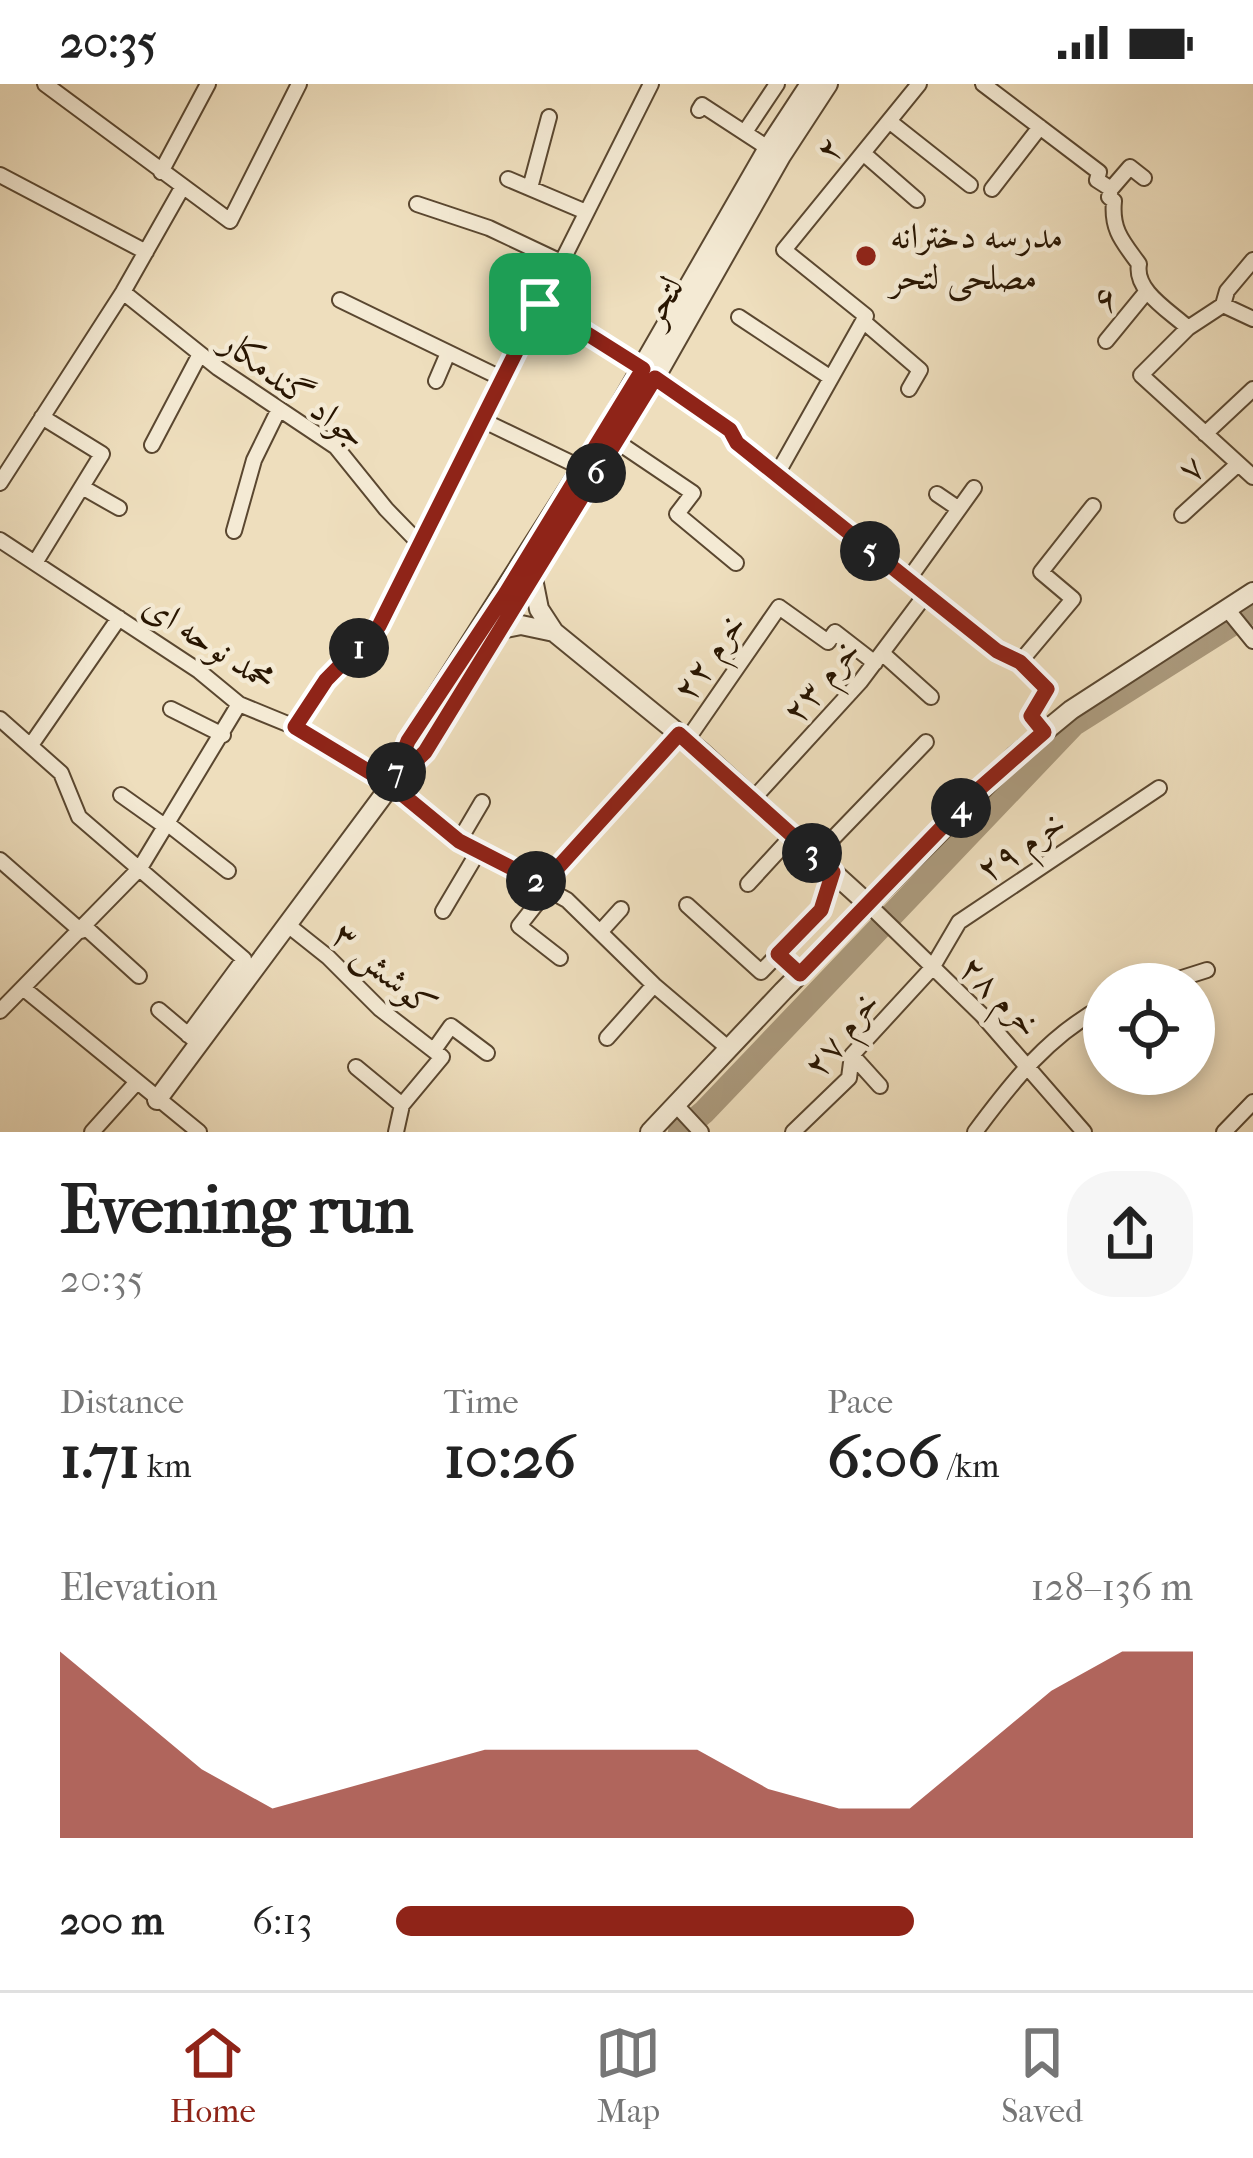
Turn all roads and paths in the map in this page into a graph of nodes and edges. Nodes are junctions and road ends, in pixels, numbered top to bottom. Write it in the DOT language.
graph roads {
  1 [pos="45,84"];
  2 [pos="208,84"];
  3 [pos="299,84"];
  4 [pos="651,84"];
  5 [pos="777,84"];
  6 [pos="810,84"];
  7 [pos="828,84"];
  8 [pos="919,84"];
  9 [pos="983,84"];
  10 [pos="1004,90"];
  11 [pos="699,110"];
  12 [pos="549,117"];
  13 [pos="889,121"];
  14 [pos="1040,127"];
  15 [pos="745,132"];
  16 [pos="768,148"];
  17 [pos="863,153"];
  18 [pos="161,172"];
  19 [pos="0,175"];
  20 [pos="1144,178"];
  21 [pos="508,179"];
  22 [pos="970,184"];
  23 [pos="182,188"];
  24 [pos="530,188"];
  25 [pos="992,189"];
  26 [pos="1112,189"];
  27 [pos="917,200"];
  28 [pos="418,204"];
  29 [pos="586,212"];
  30 [pos="146,252"];
  31 [pos="1253,260"];
  32 [pos="561,262"];
  33 [pos="1148,291"];
  34 [pos="123,292"];
  35 [pos="340,300"];
  36 [pos="540,304"];
  37 [pos="1223,305"];
  38 [pos="740,317"];
  39 [pos="1253,319"];
  40 [pos="863,321"];
  41 [pos="1188,328"];
  42 [pos="1106,341"];
  43 [pos="448,353"];
  44 [pos="200,354"];
  45 [pos="649,374"];
  46 [pos="831,378"];
  47 [pos="503,380"];
  48 [pos="436,381"];
  49 [pos="909,389"];
  50 [pos="1253,389"];
  51 [pos="279,409"];
  52 [pos="42,417"];
  53 [pos="482,420"];
  54 [pos="1205,434"];
  55 [pos="616,441"];
  56 [pos="152,445"];
  57 [pos="1238,464"];
  58 [pos="582,468"];
  59 [pos="777,474"];
  60 [pos="1253,477"];
  61 [pos="0,483"];
  62 [pos="82,487"];
  63 [pos="974,488"];
  64 [pos="937,494"];
  65 [pos="1094,506"];
  66 [pos="118,508"];
  67 [pos="959,509"];
  68 [pos="1182,515"];
  69 [pos="234,530"];
  70 [pos="0,540"];
  71 [pos="419,543"];
  72 [pos="35,563"];
  73 [pos="736,563"];
  74 [pos="533,579"];
  75 [pos="908,580"];
  76 [pos="1253,592"];
  77 [pos="926,594"];
  78 [pos="1227,609"];
  79 [pos="119,618"];
  80 [pos="500,628"];
  81 [pos="554,632"];
  82 [pos="1253,641"];
  83 [pos="879,658"];
  84 [pos="1020,662"];
  85 [pos="931,697"];
  86 [pos="239,704"];
  87 [pos="171,709"];
  88 [pos="0,719"];
  89 [pos="295,727"];
  90 [pos="1044,732"];
  91 [pos="223,735"];
  92 [pos="683,737"];
  93 [pos="926,742"];
  94 [pos="32,745"];
  95 [pos="391,785"];
  96 [pos="1159,788"];
  97 [pos="121,795"];
  98 [pos="753,799"];
  99 [pos="482,802"];
  100 [pos="166,825"];
  101 [pos="793,836"];
  102 [pos="459,841"];
  103 [pos="478,852"];
  104 [pos="816,856"];
  105 [pos="0,860"];
  106 [pos="140,868"];
  107 [pos="228,871"];
  108 [pos="833,872"];
  109 [pos="748,884"];
  110 [pos="546,886"];
  111 [pos="869,904"];
  112 [pos="687,905"];
  113 [pos="621,909"];
  114 [pos="443,911"];
  115 [pos="290,926"];
  116 [pos="83,929"];
  117 [pos="602,931"];
  118 [pos="778,954"];
  119 [pos="560,958"];
  120 [pos="932,968"];
  121 [pos="800,974"];
  122 [pos="139,976"];
  123 [pos="654,985"];
  124 [pos="23,988"];
  125 [pos="159,1010"];
  126 [pos="0,1011"];
  127 [pos="1083,1019"];
  128 [pos="607,1038"];
  129 [pos="194,1039"];
  130 [pos="728,1048"];
  131 [pos="487,1053"];
  132 [pos="438,1054"];
  133 [pos="853,1055"];
  134 [pos="1027,1064"];
  135 [pos="356,1067"];
  136 [pos="136,1083"];
  137 [pos="880,1086"];
  138 [pos="157,1100"];
  139 [pos="1253,1102"];
  140 [pos="675,1104"];
  141 [pos="402,1105"];
  142 [pos="92,1132"];
  143 [pos="200,1132"];
  144 [pos="396,1132"];
  145 [pos="650,1132"];
  146 [pos="701,1132"];
  147 [pos="793,1132"];
  148 [pos="975,1132"];
  149 [pos="1084,1132"];
  150 [pos="1224,1132"];
  1 -- 18 [label="street"];
  2 -- 18 [label="street"];
  3 -- 23 [label="street"];
  4 -- 29 [label="street"];
  5 -- 15 [label="street"];
  6 -- 16 [label="street, لتحر"];
  7 -- 45 [label="street, لتحر"];
  8 -- 13 [label="street, ۲"];
  9 -- 10 [label="street"];
  10 -- 14 [label="street"];
  11 -- 15 [label="street"];
  12 -- 24 [label="street"];
  13 -- 17 [label="street, ۲"];
  13 -- 22 [label="street"];
  14 -- 25 [label="street"];
  14 -- 26 [label="street"];
  15 -- 16 [label="street"];
  16 -- 45 [label="street, لتحر"];
  17 -- 27 [label="street"];
  17 -- 40 [label="street, ۲"];
  18 -- 23 [label="street"];
  19 -- 30 [label="street"];
  20 -- 26 [label="street"];
  21 -- 24 [label="street"];
  23 -- 30 [label="street"];
  24 -- 29 [label="street"];
  26 -- 33 [label="street"];
  28 -- 32 [label="street"];
  29 -- 32 [label="street"];
  30 -- 34 [label="street"];
  31 -- 37 [label="street"];
  32 -- 36 [label="street"];
  33 -- 41 [label="street"];
  33 -- 42 [label="street, ۶"];
  34 -- 44 [label="street, جواد گندمکار"];
  34 -- 52 [label="street"];
  35 -- 43 [label="street"];
  36 -- 45 [label="street"];
  36 -- 47 [label="street"];
  37 -- 39 [label="street"];
  37 -- 41 [label="street"];
  38 -- 46 [label="street"];
  40 -- 46 [label="street"];
  40 -- 49 [label="street"];
  41 -- 54 [label="street"];
  43 -- 47 [label="street"];
  43 -- 48 [label="street"];
  44 -- 51 [label="street, جواد گندمکار"];
  44 -- 56 [label="street"];
  45 -- 55 [label="street, لتحر"];
  45 -- 58 [label="street, لتحر"];
  45 -- 59 [label="street"];
  46 -- 59 [label="street"];
  47 -- 53 [label="street"];
  50 -- 54 [label="street"];
  51 -- 69 [label="street"];
  51 -- 71 [label="street, جواد گندمکار"];
  52 -- 61 [label="street"];
  52 -- 62 [label="street"];
  53 -- 58 [label="street"];
  53 -- 71 [label="street"];
  54 -- 57 [label="street"];
  55 -- 73 [label="street"];
  55 -- 74 [label="street, لتحر"];
  57 -- 60 [label="street"];
  57 -- 68 [label="street, ۷"];
  58 -- 95 [label="street, لتحر"];
  59 -- 75 [label="street"];
  62 -- 66 [label="street"];
  62 -- 72 [label="street"];
  63 -- 67 [label="street"];
  64 -- 67 [label="street"];
  65 -- 84 [label="street"];
  67 -- 75 [label="street"];
  70 -- 72 [label="street, محمد نوحه ای"];
  71 -- 89 [label="street"];
  72 -- 79 [label="street, محمد نوحه ای"];
  74 -- 80 [label="street, لتحر"];
  74 -- 81 [label="street"];
  75 -- 77 [label="street"];
  76 -- 78 [label="street"];
  77 -- 83 [label="street, خرم ۲۳"];
  77 -- 84 [label="street"];
  78 -- 82 [label="street"];
  78 -- 90 [label="street"];
  79 -- 86 [label="street, محمد نوحه ای"];
  79 -- 94 [label="street"];
  80 -- 81 [label="street"];
  80 -- 95 [label="street, لتحر"];
  81 -- 92 [label="street"];
  83 -- 85 [label="street"];
  83 -- 92 [label="street, خرم ۲۲"];
  83 -- 98 [label="street, خرم ۲۳"];
  84 -- 90 [label="street"];
  86 -- 89 [label="street, محمد نوحه ای"];
  86 -- 91 [label="street"];
  87 -- 91 [label="street"];
  88 -- 94 [label="street"];
  89 -- 95 [label="street, محمد نوحه ای"];
  90 -- 111 [label="street"];
  91 -- 100 [label="street"];
  92 -- 98 [label="street"];
  92 -- 110 [label="street, خرم ۲۲"];
  93 -- 104 [label="street"];
  94 -- 106 [label="street"];
  95 -- 102 [label="street, محمد نوحه ای"];
  95 -- 115 [label="street, لتحر"];
  96 -- 120 [label="street, خرم ۲۹"];
  97 -- 100 [label="street"];
  98 -- 101 [label="street"];
  99 -- 102 [label="street"];
  100 -- 106 [label="street"];
  100 -- 107 [label="street"];
  101 -- 104 [label="street"];
  101 -- 109 [label="street"];
  102 -- 103 [label="street, محمد نوحه ای"];
  103 -- 110 [label="street, محمد نوحه ای"];
  103 -- 114 [label="street"];
  104 -- 108 [label="street"];
  105 -- 116 [label="street"];
  106 -- 116 [label="street"];
  106 -- 129 [label="street"];
  108 -- 111 [label="street"];
  108 -- 118 [label="street"];
  110 -- 117 [label="street, محمد نوحه ای"];
  110 -- 119 [label="street, خرم ۲۲"];
  111 -- 120 [label="street, خرم ۲۸"];
  111 -- 121 [label="street"];
  112 -- 118 [label="street"];
  113 -- 117 [label="street"];
  115 -- 129 [label="street, لتحر"];
  115 -- 132 [label="street, کوشش ۳"];
  116 -- 122 [label="street"];
  116 -- 124 [label="street"];
  117 -- 123 [label="street, محمد نوحه ای"];
  118 -- 121 [label="street"];
  120 -- 133 [label="street, خرم ۲۷"];
  120 -- 134 [label="street, خرم ۲۸"];
  121 -- 130 [label="street"];
  123 -- 128 [label="street"];
  123 -- 130 [label="street, محمد نوحه ای"];
  124 -- 126 [label="street"];
  124 -- 136 [label="street"];
  125 -- 129 [label="street"];
  127 -- 134 [label="street"];
  129 -- 138 [label="street, لتحر"];
  130 -- 140 [label="street"];
  131 -- 132 [label="street"];
  132 -- 141 [label="street"];
  133 -- 137 [label="street"];
  133 -- 147 [label="street, خرم ۲۷"];
  134 -- 148 [label="street"];
  134 -- 149 [label="street, خرم ۲۸"];
  135 -- 141 [label="street"];
  136 -- 138 [label="street"];
  136 -- 142 [label="street"];
  138 -- 143 [label="street"];
  139 -- 150 [label="street"];
  140 -- 145 [label="street"];
  140 -- 146 [label="street"];
  141 -- 144 [label="street"];
}
